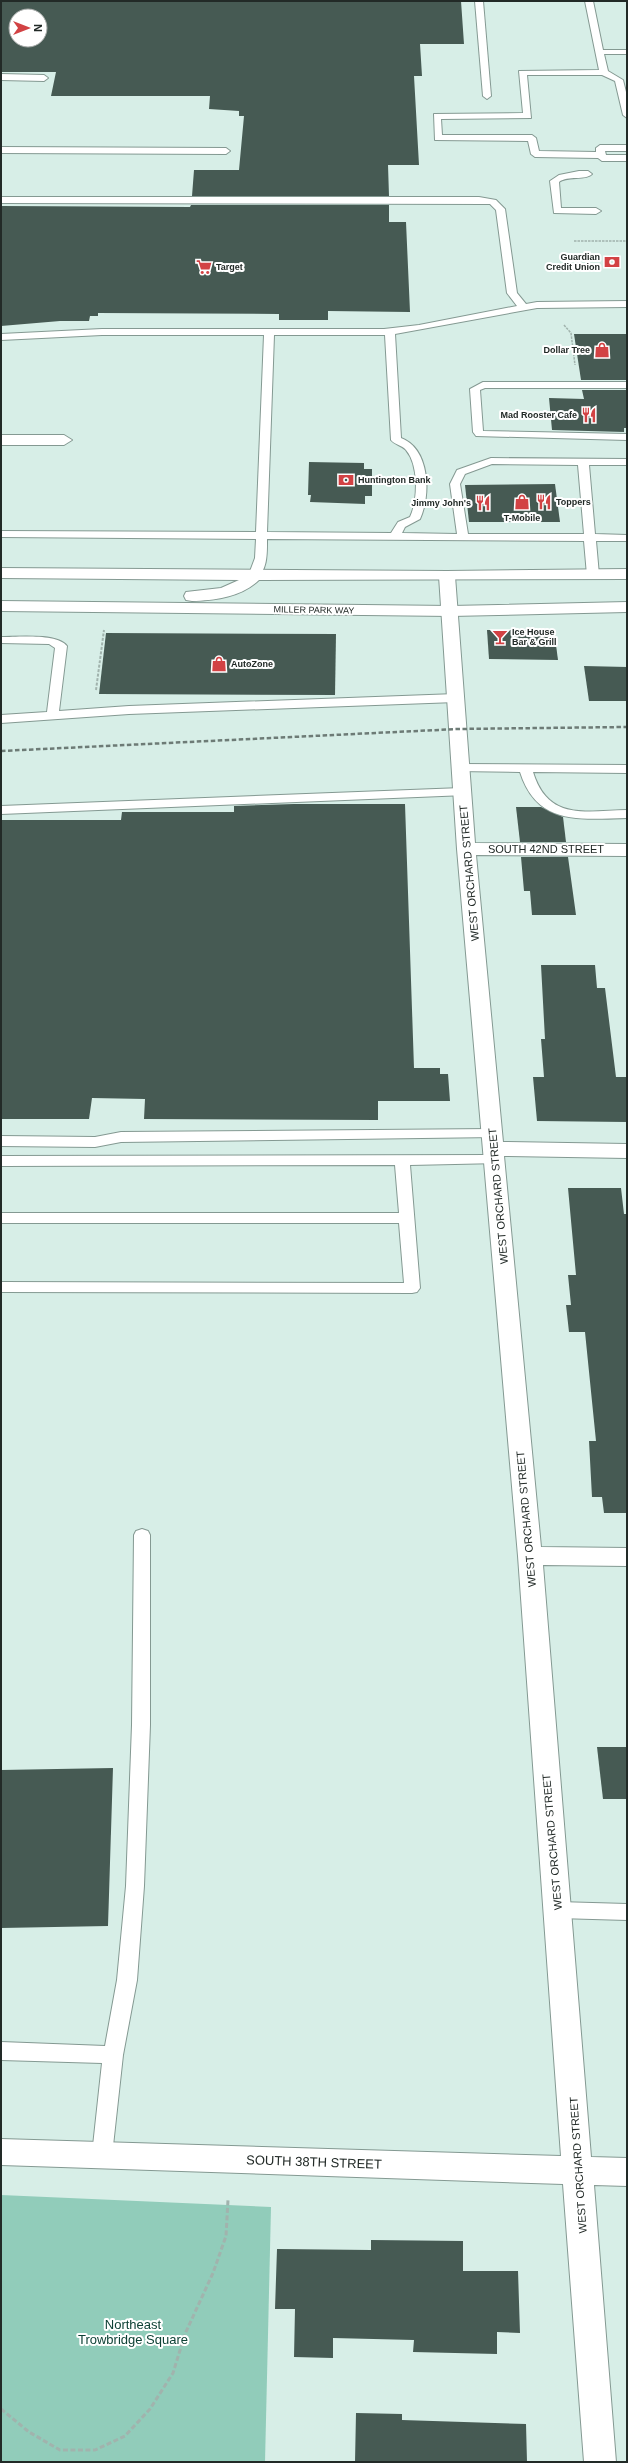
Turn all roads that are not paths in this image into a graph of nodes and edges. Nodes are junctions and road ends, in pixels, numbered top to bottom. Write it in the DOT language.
graph roads {
  1 [pos="479,1"];
  2 [pos="588,1"];
  3 [pos="600,52"];
  4 [pos="627,52"];
  5 [pos="604,72"];
  6 [pos="1,77"];
  7 [pos="44,78"];
  8 [pos="487,96"];
  9 [pos="627,115"];
  10 [pos="627,148"];
  11 [pos="1,150"];
  12 [pos="226,151"];
  13 [pos="601,155"];
  14 [pos="627,158"];
  15 [pos="588,174"];
  16 [pos="1,200"];
  17 [pos="596,211"];
  18 [pos="627,304"];
  19 [pos="523,307"];
  20 [pos="269,332"];
  21 [pos="390,332"];
  22 [pos="1,337"];
  23 [pos="627,385"];
  24 [pos="627,437"];
  25 [pos="1,440"];
  26 [pos="64,440"];
  27 [pos="583,462"];
  28 [pos="627,462"];
  29 [pos="1,534"];
  30 [pos="261,536"];
  31 [pos="396,537"];
  32 [pos="462,537"];
  33 [pos="589,538"];
  34 [pos="627,538"];
  35 [pos="1,573"];
  36 [pos="255,574"];
  37 [pos="627,574"];
  38 [pos="593,575"];
  39 [pos="448,576"];
  40 [pos="627,594"];
  41 [pos="1,606"];
  42 [pos="627,607"];
  43 [pos="528,609"];
  44 [pos="451,611"];
  45 [pos="1,640"];
  46 [pos="456,698"];
  47 [pos="53,715"];
  48 [pos="1,719"];
  49 [pos="460,768"];
  50 [pos="525,768"];
  51 [pos="627,769"];
  52 [pos="462,792"];
  53 [pos="1,810"];
  54 [pos="627,814"];
  55 [pos="466,848"];
  56 [pos="627,850"];
  57 [pos="1,1141"];
  58 [pos="494,1148"];
  59 [pos="627,1150"];
  60 [pos="402,1160"];
  61 [pos="1,1161"];
  62 [pos="1,1218"];
  63 [pos="407,1218"];
  64 [pos="1,1287"];
  65 [pos="142,1535"];
  66 [pos="530,1556"];
  67 [pos="627,1558"];
  68 [pos="558,1910"];
  69 [pos="627,1912"];
  70 [pos="1,2051"];
  71 [pos="113,2055"];
  72 [pos="1,2152"];
  73 [pos="102,2155"];
  74 [pos="579,2170"];
  75 [pos="627,2172"];
  76 [pos="600,2462"];
  1 -- 8 [label="lane"];
  2 -- 3 [label="lane"];
  3 -- 4 [label="lane"];
  3 -- 5 [label="lane"];
  5 -- 9 [label="lane"];
  5 -- 13 [label="lane"];
  6 -- 7 [label="lane"];
  10 -- 13 [label="lane"];
  11 -- 12 [label="lane"];
  13 -- 14 [label="lane"];
  15 -- 17 [label="lane"];
  16 -- 19 [label="lane"];
  18 -- 19 [label="lane"];
  19 -- 21 [label="lane"];
  20 -- 21 [label="lane"];
  20 -- 22 [label="lane"];
  20 -- 30 [label="lane"];
  21 -- 31 [label="lane"];
  23 -- 24 [label="lane"];
  25 -- 26 [label="street"];
  27 -- 28 [label="lane"];
  27 -- 32 [label="lane"];
  27 -- 33 [label="lane"];
  29 -- 30 [label="lane"];
  30 -- 31 [label="lane"];
  30 -- 36 [label="lane"];
  31 -- 32 [label="lane"];
  32 -- 33 [label="lane"];
  33 -- 34 [label="lane"];
  33 -- 38 [label="lane"];
  35 -- 36 [label="street"];
  36 -- 39 [label="street"];
  36 -- 41 [label="street"];
  37 -- 38 [label="street"];
  38 -- 39 [label="street"];
  39 -- 44 [label="street, WEST ORCHARD STREET"];
  40 -- 43 [label="street"];
  41 -- 44 [label="street, MILLER PARK WAY"];
  42 -- 43 [label="street, MILLER PARK WAY"];
  43 -- 44 [label="street, MILLER PARK WAY"];
  44 -- 46 [label="street, WEST ORCHARD STREET"];
  45 -- 47 [label="lane"];
  46 -- 47 [label="lane"];
  46 -- 49 [label="street, WEST ORCHARD STREET"];
  47 -- 48 [label="lane"];
  49 -- 50 [label="lane"];
  49 -- 52 [label="street, WEST ORCHARD STREET"];
  50 -- 51 [label="lane"];
  50 -- 54 [label="lane"];
  52 -- 53 [label="lane"];
  52 -- 55 [label="street, WEST ORCHARD STREET"];
  55 -- 56 [label="street, SOUTH 42ND STREET"];
  55 -- 58 [label="street, WEST ORCHARD STREET"];
  57 -- 58 [label="lane"];
  58 -- 59 [label="street"];
  58 -- 60 [label="lane"];
  58 -- 66 [label="street, WEST ORCHARD STREET"];
  60 -- 61 [label="lane"];
  60 -- 63 [label="lane"];
  62 -- 63 [label="lane"];
  63 -- 64 [label="lane"];
  65 -- 71 [label="lane"];
  66 -- 67 [label="street"];
  66 -- 68 [label="street, WEST ORCHARD STREET"];
  68 -- 69 [label="lane"];
  68 -- 74 [label="street, WEST ORCHARD STREET"];
  70 -- 71 [label="lane"];
  71 -- 73 [label="lane"];
  72 -- 73 [label="street, SOUTH 38TH STREET"];
  73 -- 74 [label="street, SOUTH 38TH STREET"];
  74 -- 75 [label="street, SOUTH 38TH STREET"];
  74 -- 76 [label="street, WEST ORCHARD STREET"];
}
